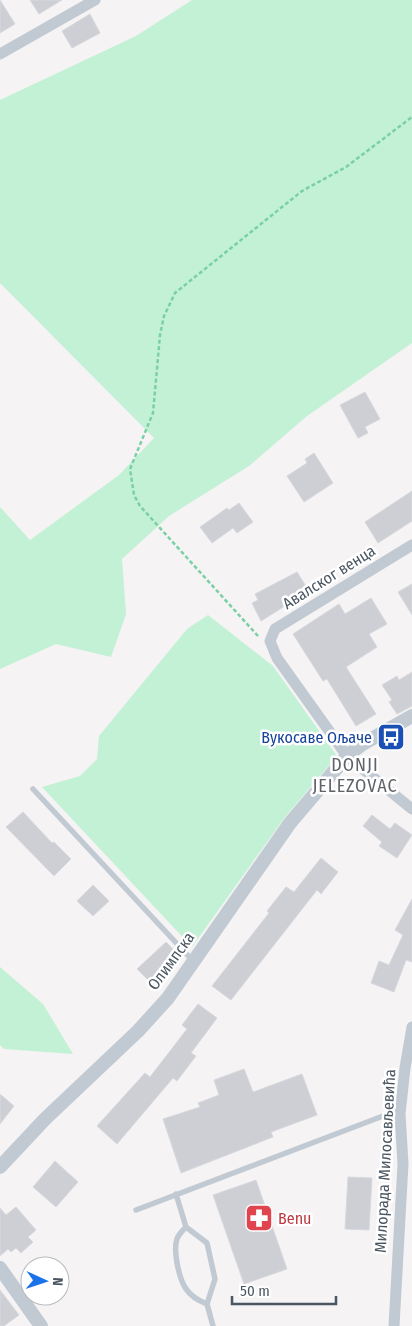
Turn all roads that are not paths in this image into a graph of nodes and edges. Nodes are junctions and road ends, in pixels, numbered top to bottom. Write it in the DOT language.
graph roads {
  1 [pos="95,0"];
  2 [pos="0,54"];
  3 [pos="412,545"];
  4 [pos="412,716"];
  5 [pos="347,756"];
  6 [pos="33,789"];
  7 [pos="412,808"];
  8 [pos="193,961"];
  9 [pos="412,1027"];
  10 [pos="400,1114"];
  11 [pos="407,1164"];
  12 [pos="0,1167"];
  13 [pos="176,1194"];
  14 [pos="136,1210"];
  15 [pos="186,1227"];
  16 [pos="0,1268"];
  17 [pos="207,1304"];
  18 [pos="41,1326"];
  19 [pos="214,1326"];
  20 [pos="394,1326"];
  1 -- 2 [label="street"];
  3 -- 5 [label="street, Авалског венца"];
  4 -- 5 [label="street, Олимпска"];
  5 -- 7 [label="street"];
  5 -- 8 [label="street, Олимпска"];
  6 -- 8 [label="lane"];
  8 -- 12 [label="street, Олимпска"];
  9 -- 10 [label="street, Милорада Милосављевића"];
  10 -- 11 [label="street, Милорада Милосављевића"];
  10 -- 13 [label="lane"];
  11 -- 20 [label="street, Милорада Милосављевића"];
  13 -- 14 [label="lane"];
  13 -- 15 [label="lane"];
  15 -- 17 [label="lane"];
  15 -- 17 [label="lane"];
  16 -- 18 [label="street"];
  17 -- 19 [label="lane"];
}
